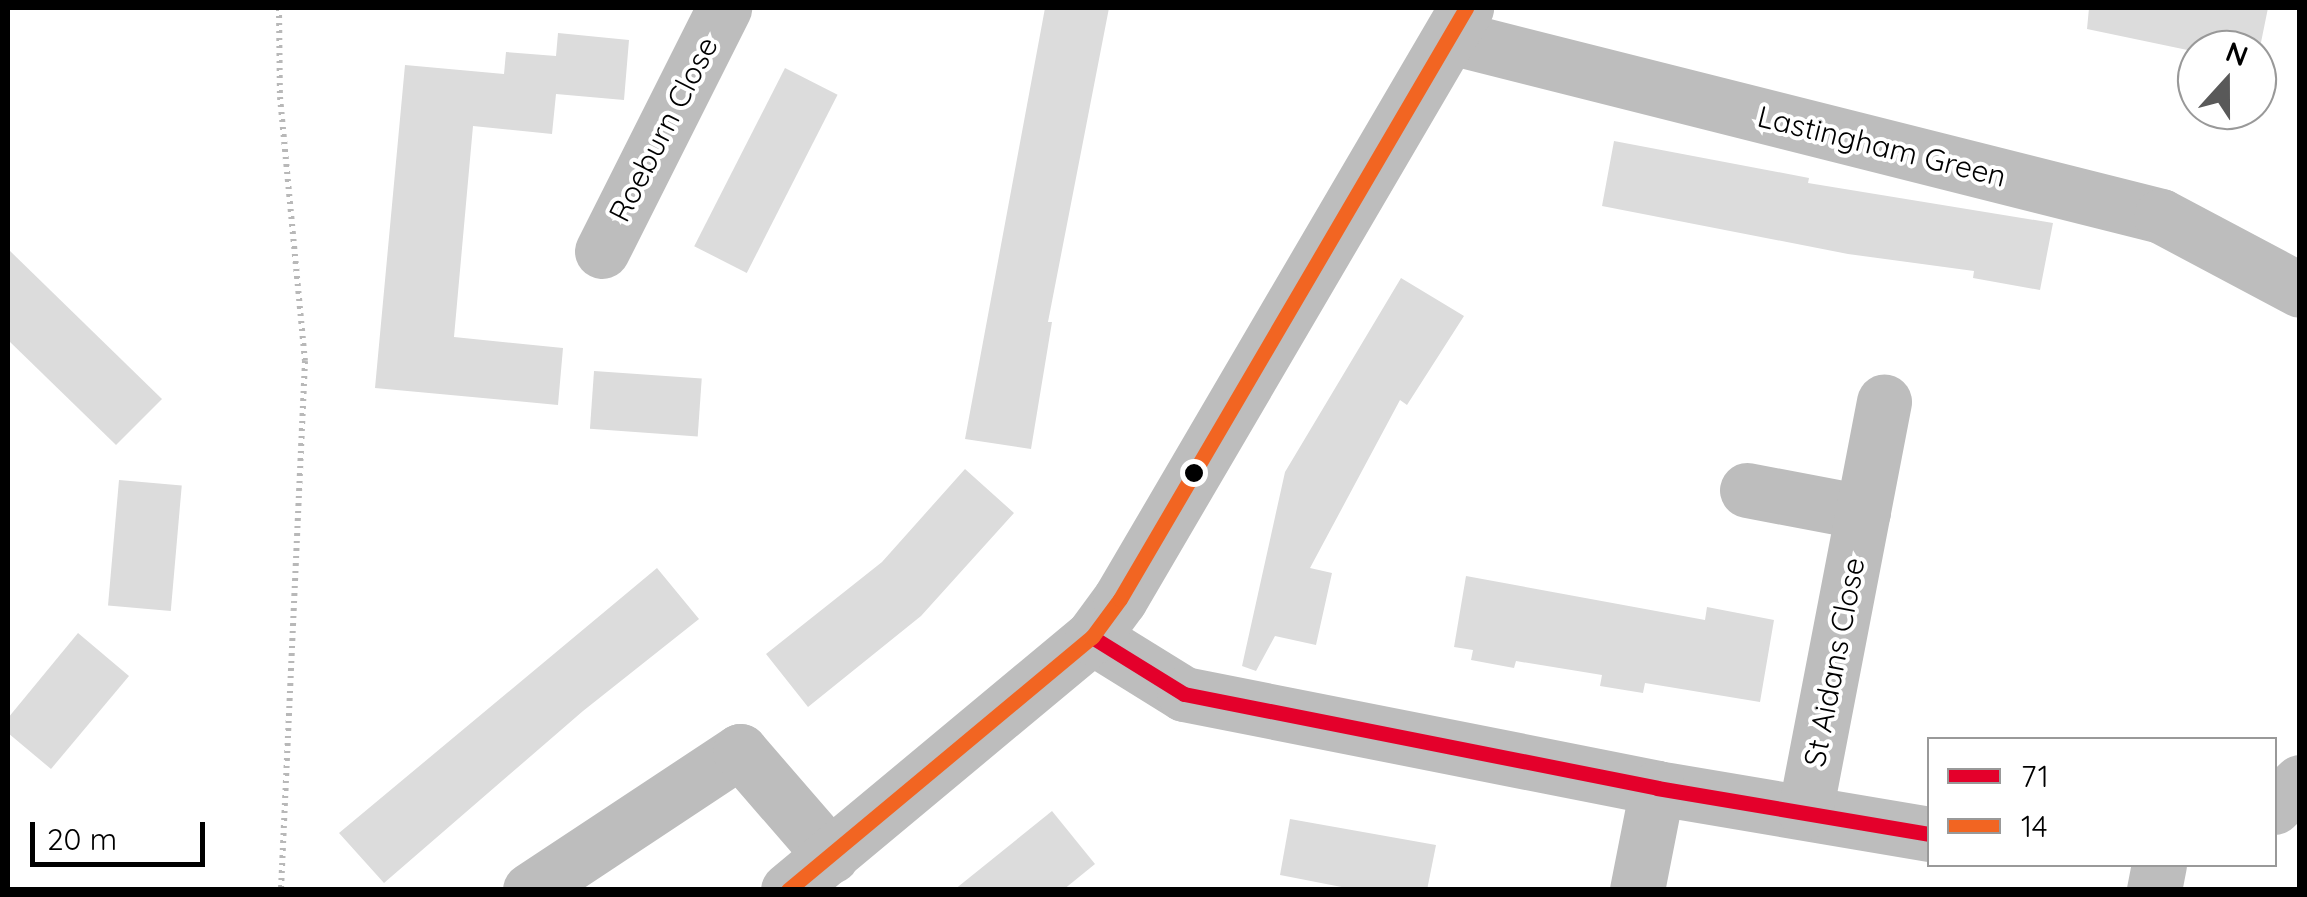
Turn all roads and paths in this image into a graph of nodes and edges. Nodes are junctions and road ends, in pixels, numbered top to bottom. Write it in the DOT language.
graph roads {
  1 [pos="279,8"];
  2 [pos="724,8"];
  3 [pos="1458,22"];
  4 [pos="602,251"];
  5 [pos="2300,290"];
  6 [pos="1884,402"];
  7 [pos="1747,490"];
  8 [pos="1863,512"];
  9 [pos="1092,637"];
  10 [pos="2300,782"];
  11 [pos="1657,788"];
  12 [pos="2277,804"];
  13 [pos="1805,812"];
  14 [pos="1927,833"];
  15 [pos="830,856"];
  16 [pos="281,890"];
  17 [pos="530,890"];
  18 [pos="788,890"];
  19 [pos="1637,890"];
  1 -- 16 [label="path"];
  2 -- 4 [label="street, Roeburn Close"];
  3 -- 5 [label="street, Lastingham Green"];
  3 -- 9 [label="street"];
  6 -- 8 [label="street, St Aidans Close"];
  7 -- 8 [label="street"];
  8 -- 13 [label="street, St Aidans Close"];
  9 -- 11 [label="street"];
  9 -- 15 [label="street"];
  10 -- 12 [label="street"];
  11 -- 13 [label="street"];
  11 -- 19 [label="street"];
  13 -- 14 [label="street"];
  15 -- 17 [label="street"];
  15 -- 18 [label="street"];
}
